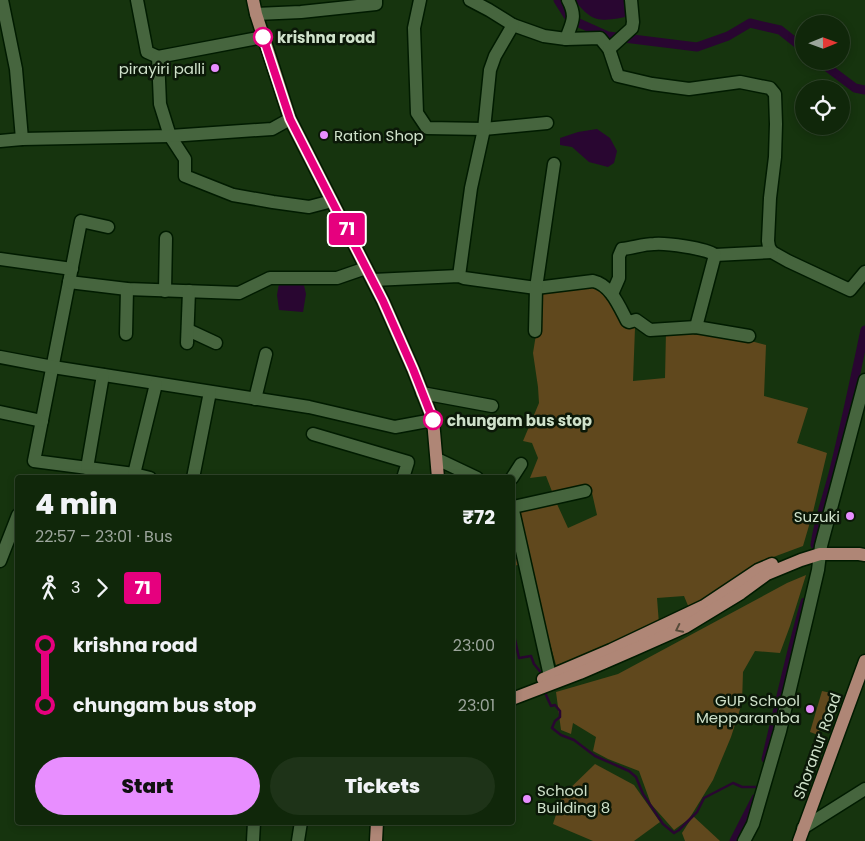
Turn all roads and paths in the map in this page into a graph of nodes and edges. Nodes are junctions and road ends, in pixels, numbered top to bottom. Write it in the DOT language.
graph roads {
  1 [pos="137,0"];
  2 [pos="253,0"];
  3 [pos="376,0"];
  4 [pos="420,0"];
  5 [pos="470,0"];
  6 [pos="568,0"];
  7 [pos="631,0"];
  8 [pos="2,5"];
  9 [pos="256,14"];
  10 [pos="513,25"];
  11 [pos="263,37"];
  12 [pos="566,39"];
  13 [pos="609,49"];
  14 [pos="6,52"];
  15 [pos="158,57"];
  16 [pos="290,119"];
  17 [pos="547,123"];
  18 [pos="484,129"];
  19 [pos="170,136"];
  20 [pos="22,139"];
  21 [pos="0,141"];
  22 [pos="554,164"];
  23 [pos="332,201"];
  24 [pos="108,227"];
  25 [pos="166,238"];
  26 [pos="772,252"];
  27 [pos="716,255"];
  28 [pos="0,259"];
  29 [pos="366,268"];
  30 [pos="72,269"];
  31 [pos="865,272"];
  32 [pos="459,276"];
  33 [pos="373,280"];
  34 [pos="69,282"];
  35 [pos="536,288"];
  36 [pos="127,289"];
  37 [pos="164,291"];
  38 [pos="189,291"];
  39 [pos="612,294"];
  40 [pos="696,327"];
  41 [pos="535,331"];
  42 [pos="126,334"];
  43 [pos="749,336"];
  44 [pos="216,343"];
  45 [pos="266,354"];
  46 [pos="0,358"];
  47 [pos="53,367"];
  48 [pos="103,375"];
  49 [pos="865,380"];
  50 [pos="156,384"];
  51 [pos="210,392"];
  52 [pos="422,393"];
  53 [pos="254,399"];
  54 [pos="492,406"];
  55 [pos="0,412"];
  56 [pos="433,420"];
  57 [pos="42,421"];
  58 [pos="313,434"];
  59 [pos="437,459"];
  60 [pos="520,464"];
  61 [pos="87,468"];
  62 [pos="134,474"];
  63 [pos="138,475"];
  64 [pos="194,475"];
  65 [pos="404,475"];
  66 [pos="438,475"];
  67 [pos="471,475"];
  68 [pos="514,475"];
  69 [pos="585,490"];
  70 [pos="515,506"];
  71 [pos="515,515"];
  72 [pos="15,523"];
  73 [pos="865,548"];
  74 [pos="820,550"];
  75 [pos="865,555"];
  76 [pos="0,561"];
  77 [pos="865,661"];
  78 [pos="550,676"];
  79 [pos="515,689"];
  80 [pos="515,698"];
  81 [pos="865,789"];
  82 [pos="254,825"];
  83 [pos="301,825"];
  84 [pos="377,825"];
  85 [pos="803,828"];
  86 [pos="253,841"];
  87 [pos="298,841"];
  88 [pos="376,841"];
  89 [pos="744,841"];
  90 [pos="799,841"];
  1 -- 15 [label="street"];
  2 -- 9 [label="main road"];
  3 -- 9 [label="street"];
  4 -- 18 [label="street"];
  5 -- 10 [label="street"];
  6 -- 12 [label="street"];
  7 -- 13 [label="street"];
  8 -- 14 [label="street"];
  9 -- 11 [label="main road"];
  10 -- 12 [label="street"];
  10 -- 18 [label="street"];
  11 -- 15 [label="street"];
  11 -- 16 [label="main road"];
  12 -- 13 [label="street"];
  13 -- 26 [label="street"];
  14 -- 20 [label="street"];
  15 -- 19 [label="street"];
  16 -- 19 [label="street"];
  16 -- 23 [label="main road"];
  17 -- 18 [label="street"];
  18 -- 32 [label="street"];
  19 -- 20 [label="street"];
  19 -- 23 [label="street"];
  20 -- 21 [label="street"];
  22 -- 35 [label="street"];
  23 -- 29 [label="main road"];
  24 -- 30 [label="street"];
  25 -- 37 [label="street"];
  26 -- 27 [label="street"];
  26 -- 31 [label="street"];
  27 -- 39 [label="street"];
  27 -- 40 [label="street"];
  28 -- 30 [label="street"];
  29 -- 33 [label="main road"];
  29 -- 38 [label="street"];
  30 -- 34 [label="street"];
  32 -- 33 [label="street"];
  32 -- 35 [label="street"];
  33 -- 52 [label="main road"];
  34 -- 36 [label="street"];
  34 -- 47 [label="street"];
  35 -- 39 [label="street"];
  35 -- 41 [label="street"];
  36 -- 37 [label="street"];
  36 -- 42 [label="street"];
  37 -- 38 [label="street"];
  38 -- 44 [label="street"];
  39 -- 40 [label="street"];
  40 -- 43 [label="street"];
  45 -- 53 [label="street"];
  46 -- 47 [label="street"];
  47 -- 48 [label="street"];
  47 -- 57 [label="street"];
  48 -- 50 [label="street"];
  48 -- 61 [label="street"];
  49 -- 74 [label="street"];
  50 -- 51 [label="street"];
  50 -- 62 [label="street"];
  51 -- 53 [label="street"];
  51 -- 64 [label="street"];
  52 -- 54 [label="street"];
  52 -- 56 [label="main road"];
  53 -- 56 [label="street"];
  55 -- 57 [label="street"];
  56 -- 59 [label="main road"];
  57 -- 61 [label="street"];
  58 -- 65 [label="street"];
  59 -- 66 [label="main road"];
  59 -- 67 [label="street"];
  60 -- 68 [label="street"];
  61 -- 62 [label="street"];
  62 -- 63 [label="street"];
  69 -- 70 [label="street"];
  71 -- 78 [label="street"];
  72 -- 76 [label="street"];
  73 -- 74 [label="main road"];
  74 -- 75 [label="main road"];
  74 -- 78 [label="main road"];
  74 -- 80 [label="main road, one-way"];
  74 -- 89 [label="street"];
  77 -- 85 [label="main road, Shoranur Road"];
  78 -- 79 [label="main road"];
  81 -- 85 [label="street"];
  82 -- 86 [label="street"];
  83 -- 87 [label="street"];
  84 -- 88 [label="main road"];
  85 -- 90 [label="main road, Shoranur Road"];
}
